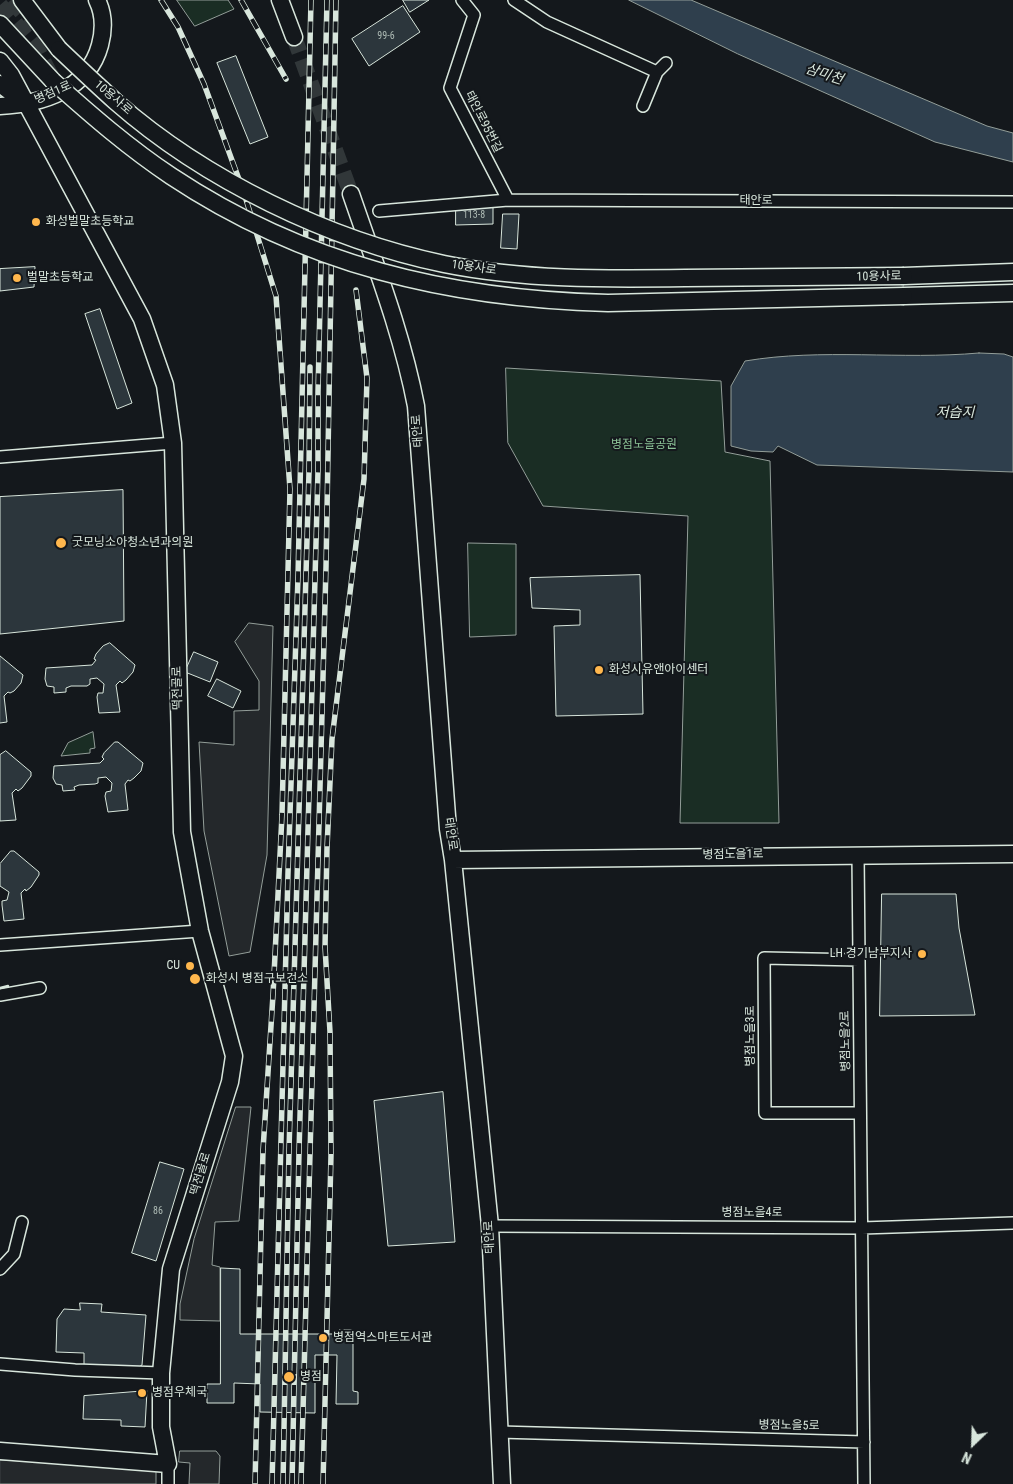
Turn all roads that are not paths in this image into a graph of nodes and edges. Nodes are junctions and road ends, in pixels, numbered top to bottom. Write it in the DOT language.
graph roads {
  1 [pos="22,0"];
  2 [pos="97,0"];
  3 [pos="280,0"];
  4 [pos="462,0"];
  5 [pos="514,0"];
  6 [pos="0,24"];
  7 [pos="294,37"];
  8 [pos="0,61"];
  9 [pos="666,63"];
  10 [pos="657,72"];
  11 [pos="0,84"];
  12 [pos="26,105"];
  13 [pos="0,106"];
  14 [pos="643,106"];
  15 [pos="351,194"];
  16 [pos="508,200"];
  17 [pos="1013,202"];
  18 [pos="379,211"];
  19 [pos="1013,272"];
  20 [pos="1013,293"];
  21 [pos="173,443"];
  22 [pos="0,457"];
  23 [pos="858,854"];
  24 [pos="1013,854"];
  25 [pos="453,860"];
  26 [pos="200,931"];
  27 [pos="0,946"];
  28 [pos="858,960"];
  29 [pos="40,988"];
  30 [pos="0,995"];
  31 [pos="860,1113"];
  32 [pos="22,1222"];
  33 [pos="1013,1223"];
  34 [pos="490,1226"];
  35 [pos="862,1228"];
  36 [pos="0,1269"];
  37 [pos="0,1364"];
  38 [pos="161,1373"];
  39 [pos="499,1432"];
  40 [pos="864,1442"];
  41 [pos="0,1451"];
  42 [pos="168,1464"];
  43 [pos="168,1484"];
  44 [pos="502,1484"];
  45 [pos="864,1484"];
  1 -- 19 [label="street, 10용사로, bridge"];
  2 -- 12 [label="street, 병점1로"];
  3 -- 7 [label="street"];
  4 -- 16 [label="street, 태안로95번길"];
  5 -- 10 [label="street"];
  6 -- 20 [label="street, 10용사로, bridge"];
  8 -- 12 [label="street, 떡전골로"];
  9 -- 10 [label="street"];
  10 -- 14 [label="street"];
  11 -- 12 [label="street"];
  12 -- 13 [label="street, 병점1로"];
  12 -- 21 [label="street, 떡전골로"];
  15 -- 25 [label="street, 태안로"];
  16 -- 17 [label="street, 태안로"];
  16 -- 18 [label="street, 태안로"];
  21 -- 22 [label="street"];
  21 -- 26 [label="street, 떡전골로"];
  23 -- 24 [label="street, 병점노을1로"];
  23 -- 25 [label="street, 병점노을1로"];
  23 -- 28 [label="street, 병점노을2로"];
  25 -- 34 [label="street, 태안로"];
  26 -- 27 [label="street"];
  26 -- 38 [label="street, 떡전골로"];
  28 -- 31 [label="street, 병점노을2로"];
  28 -- 31 [label="street, 병점노을3로"];
  29 -- 30 [label="street"];
  31 -- 35 [label="street, 병점노을2로"];
  32 -- 36 [label="street"];
  33 -- 35 [label="street, 병점노을4로"];
  34 -- 35 [label="street, 병점노을4로"];
  34 -- 39 [label="street, 태안로"];
  35 -- 40 [label="street"];
  37 -- 38 [label="street"];
  38 -- 42 [label="street, 떡전골로"];
  39 -- 40 [label="street, 병점노을5로"];
  39 -- 44 [label="street, 태안로"];
  40 -- 45 [label="street"];
  41 -- 42 [label="street"];
  42 -- 43 [label="street"];
}
